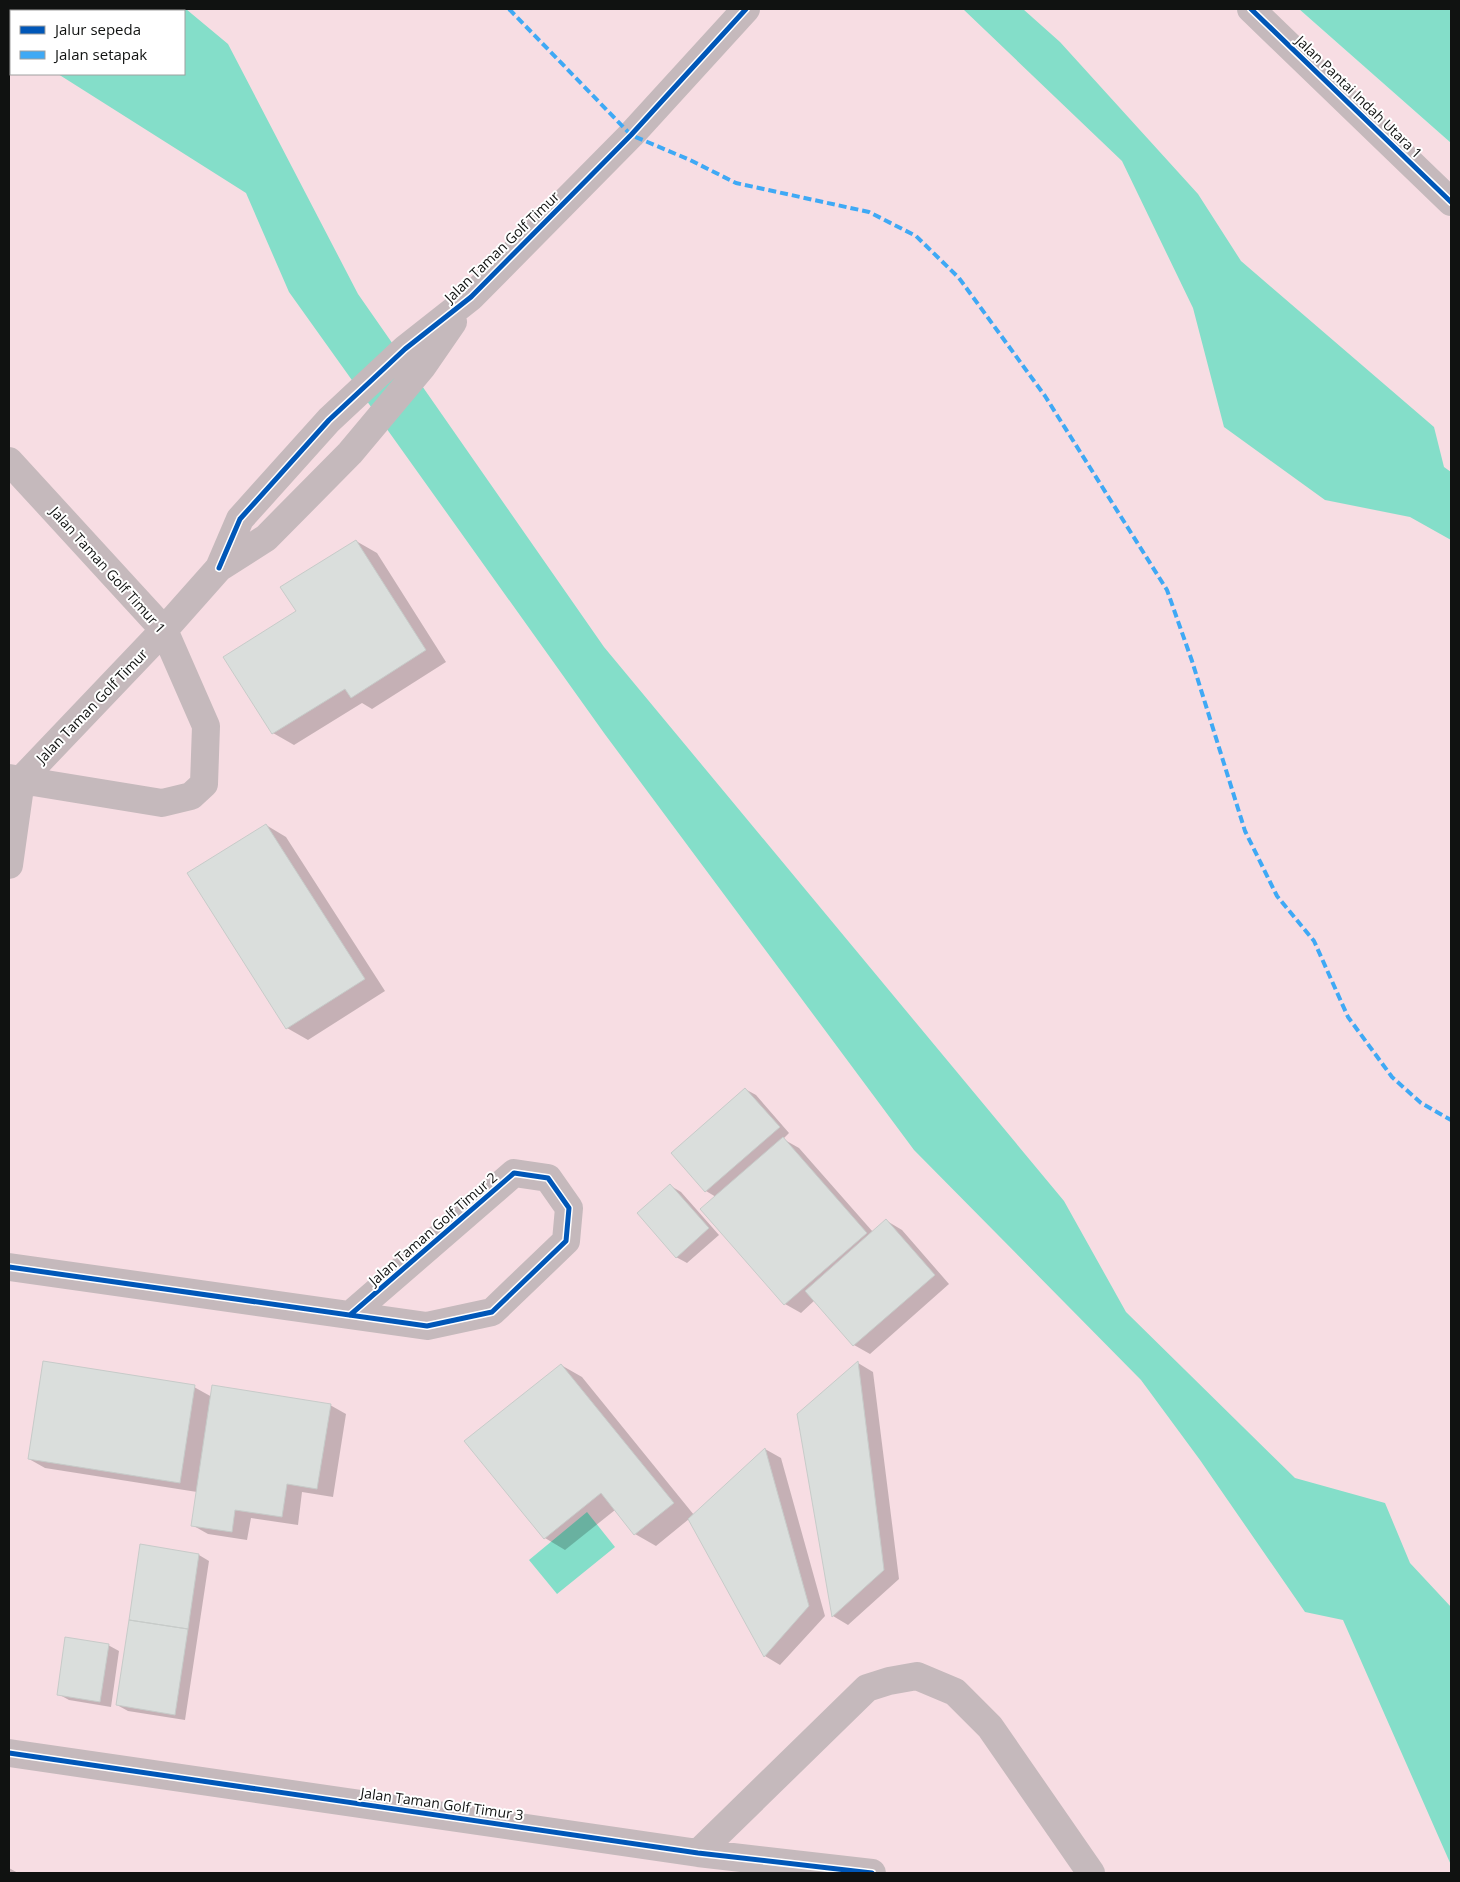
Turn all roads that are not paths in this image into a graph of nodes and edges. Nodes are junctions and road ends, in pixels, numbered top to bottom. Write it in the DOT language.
graph roads {
  1 [pos="746,9"];
  2 [pos="1251,9"];
  3 [pos="1451,202"];
  4 [pos="413,358"];
  5 [pos="9,461"];
  6 [pos="219,568"];
  7 [pos="164,630"];
  8 [pos="15,779"];
  9 [pos="9,865"];
  10 [pos="9,1267"];
  11 [pos="350,1315"];
  12 [pos="9,1753"];
  13 [pos="698,1853"];
  14 [pos="872,1873"];
  15 [pos="1091,1873"];
  1 -- 4 [label="street, Jalan Taman Golf Timur"];
  2 -- 3 [label="street, Jalan Pantai Indah Utara 1"];
  4 -- 6 [label="street, Jalan Taman Golf Timur"];
  4 -- 6 [label="street, Jalan Taman Golf Timur"];
  5 -- 7 [label="street, Jalan Taman Golf Timur 1"];
  6 -- 7 [label="street, Jalan Taman Golf Timur"];
  7 -- 8 [label="street, Jalan Taman Golf Timur"];
  7 -- 8 [label="street, Jalan Taman Golf Timur 1"];
  8 -- 9 [label="street"];
  10 -- 11 [label="street, Jalan Taman Golf Timur 2"];
  11 -- 11 [label="street, Jalan Taman Golf Timur 2"];
  12 -- 13 [label="street, Jalan Taman Golf Timur 3"];
  13 -- 14 [label="street, Jalan Taman Golf Timur 3"];
  13 -- 15 [label="street"];
}
